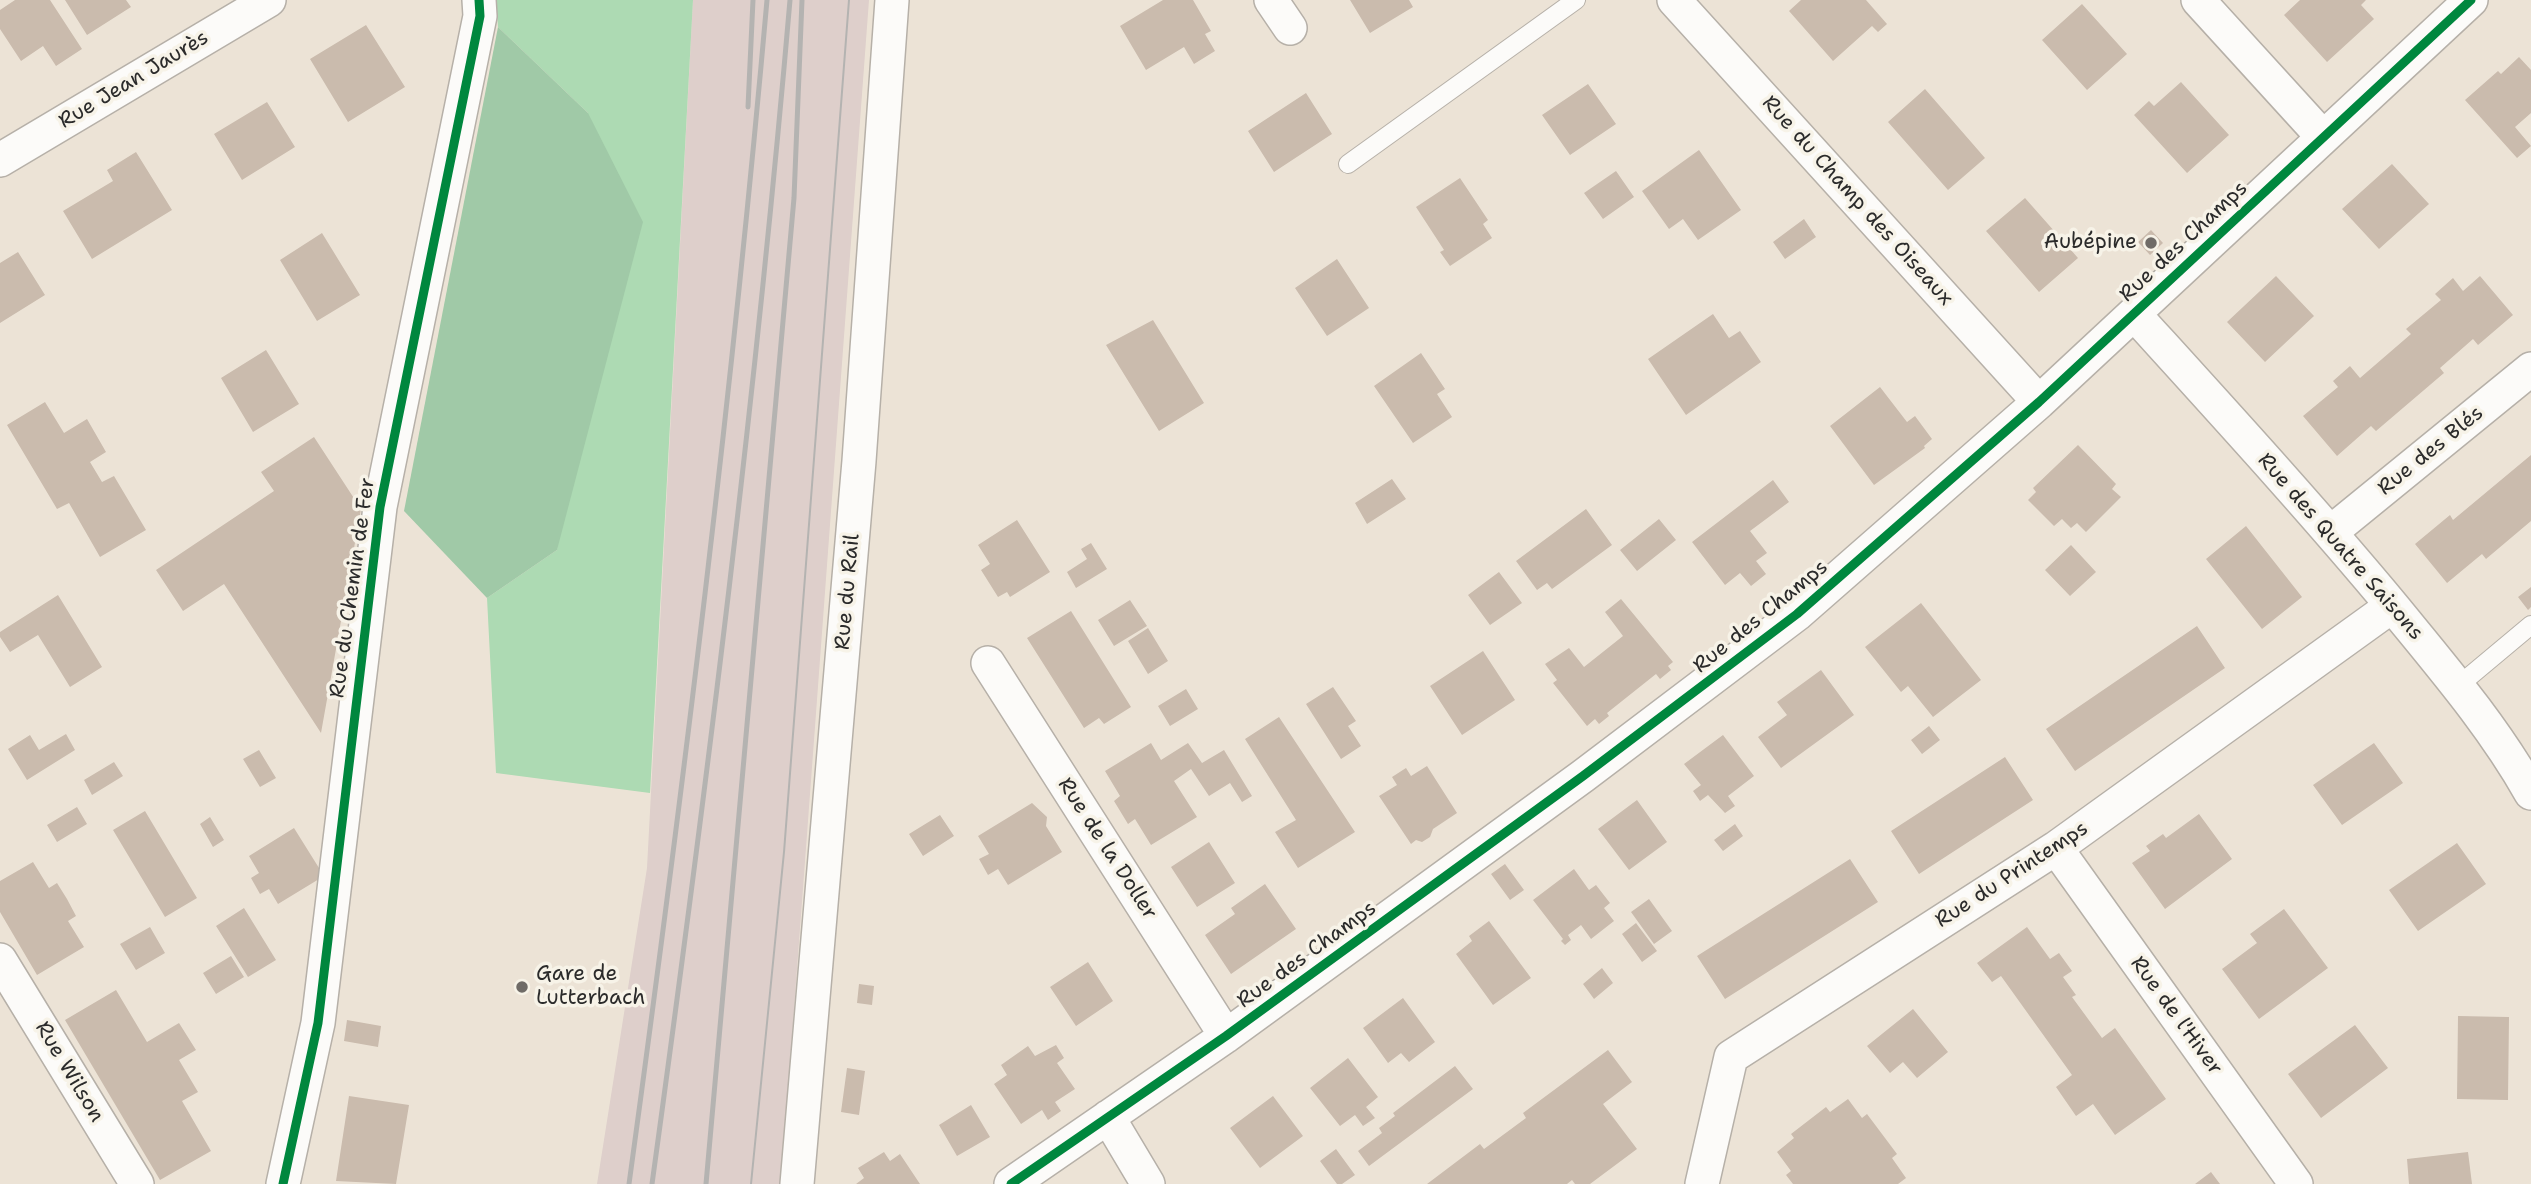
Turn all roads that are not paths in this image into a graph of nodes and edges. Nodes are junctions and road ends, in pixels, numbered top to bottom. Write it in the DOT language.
graph roads {
  1 [pos="269,0"];
  2 [pos="479,0"];
  3 [pos="892,0"];
  4 [pos="1271,0"];
  5 [pos="1576,0"];
  6 [pos="1674,0"];
  7 [pos="2199,0"];
  8 [pos="2471,0"];
  9 [pos="1290,28"];
  10 [pos="2322,136"];
  11 [pos="0,160"];
  12 [pos="1348,164"];
  13 [pos="2134,314"];
  14 [pos="2531,369"];
  15 [pos="2039,402"];
  16 [pos="2331,532"];
  17 [pos="2392,606"];
  18 [pos="2531,625"];
  19 [pos="988,663"];
  20 [pos="2458,686"];
  21 [pos="2531,793"];
  22 [pos="2056,848"];
  23 [pos="0,960"];
  24 [pos="1226,1036"];
  25 [pos="1108,1117"];
  26 [pos="137,1184"];
  27 [pos="283,1184"];
  28 [pos="797,1184"];
  29 [pos="1011,1184"];
  30 [pos="1148,1184"];
  31 [pos="1702,1184"];
  32 [pos="2296,1184"];
  1 -- 11 [label="street, Rue Jean Jaurès"];
  2 -- 27 [label="street, Rue du Chemin de Fer"];
  3 -- 28 [label="street, Rue du Rail"];
  4 -- 9 [label="street"];
  5 -- 12 [label="lane"];
  6 -- 15 [label="street, Rue du Champ des Oiseaux"];
  7 -- 10 [label="street"];
  8 -- 10 [label="street, Rue des Champs"];
  10 -- 13 [label="street, Rue des Champs"];
  13 -- 15 [label="street, Rue des Champs"];
  13 -- 16 [label="street, Rue des Quatre Saisons"];
  14 -- 16 [label="street, Rue des Blés"];
  15 -- 24 [label="street, Rue des Champs"];
  16 -- 17 [label="street, Rue des Quatre Saisons"];
  17 -- 20 [label="street, Rue des Quatre Saisons"];
  17 -- 22 [label="street, Rue du Printemps"];
  18 -- 20 [label="lane"];
  19 -- 24 [label="street, Rue de la Doller"];
  20 -- 21 [label="street, Rue des Quatre Saisons"];
  22 -- 31 [label="street, Rue du Printemps"];
  22 -- 32 [label="street, Rue de l'Hiver"];
  23 -- 26 [label="street, Rue Wilson"];
  24 -- 25 [label="street, Rue des Champs"];
  25 -- 29 [label="street, Rue des Champs"];
  25 -- 30 [label="street"];
}
